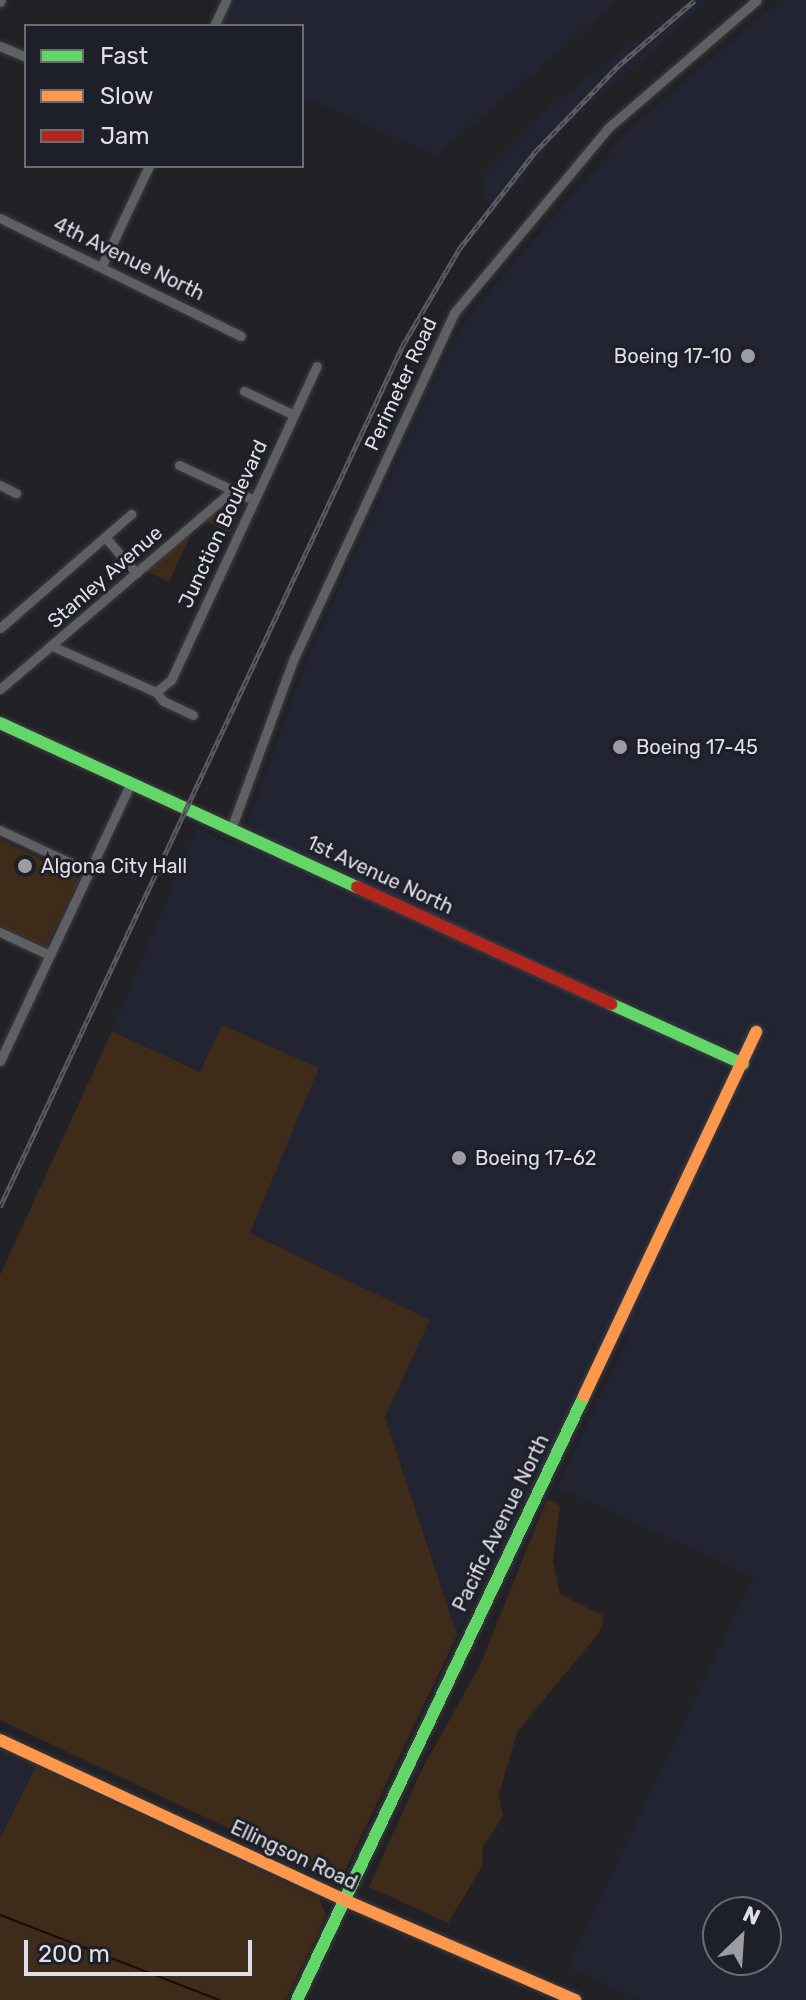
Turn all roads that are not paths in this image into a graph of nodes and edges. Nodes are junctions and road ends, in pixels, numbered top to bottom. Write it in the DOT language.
graph roads {
  1 [pos="226,0"];
  2 [pos="757,0"];
  3 [pos="215,24"];
  4 [pos="0,46"];
  5 [pos="24,56"];
  6 [pos="148,168"];
  7 [pos="0,218"];
  8 [pos="102,265"];
  9 [pos="241,336"];
  10 [pos="317,366"];
  11 [pos="244,391"];
  12 [pos="294,415"];
  13 [pos="179,465"];
  14 [pos="0,485"];
  15 [pos="233,490"];
  16 [pos="16,493"];
  17 [pos="254,500"];
  18 [pos="131,514"];
  19 [pos="105,537"];
  20 [pos="136,573"];
  21 [pos="0,628"];
  22 [pos="52,646"];
  23 [pos="0,689"];
  24 [pos="156,692"];
  25 [pos="193,715"];
  26 [pos="0,723"];
  27 [pos="131,782"];
  28 [pos="231,829"];
  29 [pos="0,830"];
  30 [pos="88,871"];
  31 [pos="0,932"];
  32 [pos="49,955"];
  33 [pos="756,1032"];
  34 [pos="0,1061"];
  35 [pos="743,1064"];
  36 [pos="0,1740"];
  37 [pos="344,1900"];
  38 [pos="297,2000"];
  39 [pos="575,2000"];
  1 -- 3 [label="street"];
  2 -- 28 [label="street, Perimeter Road"];
  4 -- 5 [label="street"];
  6 -- 8 [label="street"];
  7 -- 8 [label="street, 4th Avenue North"];
  8 -- 9 [label="street, 4th Avenue North"];
  10 -- 12 [label="street, Junction Boulevard"];
  11 -- 12 [label="street"];
  12 -- 17 [label="street, Junction Boulevard"];
  13 -- 15 [label="street"];
  14 -- 16 [label="street"];
  15 -- 17 [label="street"];
  15 -- 20 [label="street, Stanley Avenue"];
  17 -- 24 [label="street, Junction Boulevard"];
  18 -- 19 [label="street"];
  19 -- 20 [label="street"];
  19 -- 21 [label="street"];
  20 -- 22 [label="street, Stanley Avenue"];
  22 -- 23 [label="street, Stanley Avenue"];
  22 -- 24 [label="street"];
  24 -- 25 [label="street"];
  26 -- 27 [label="street, 1st Avenue North"];
  27 -- 28 [label="street, 1st Avenue North"];
  27 -- 30 [label="street"];
  28 -- 35 [label="street, 1st Avenue North"];
  29 -- 30 [label="street"];
  30 -- 32 [label="street"];
  31 -- 32 [label="street"];
  32 -- 34 [label="street"];
  33 -- 35 [label="street, Pacific Avenue North"];
  35 -- 37 [label="street, Pacific Avenue North"];
  36 -- 37 [label="street, Ellingson Road"];
  37 -- 38 [label="street, Pacific Avenue North"];
  37 -- 39 [label="street, Ellingson Road"];
}
